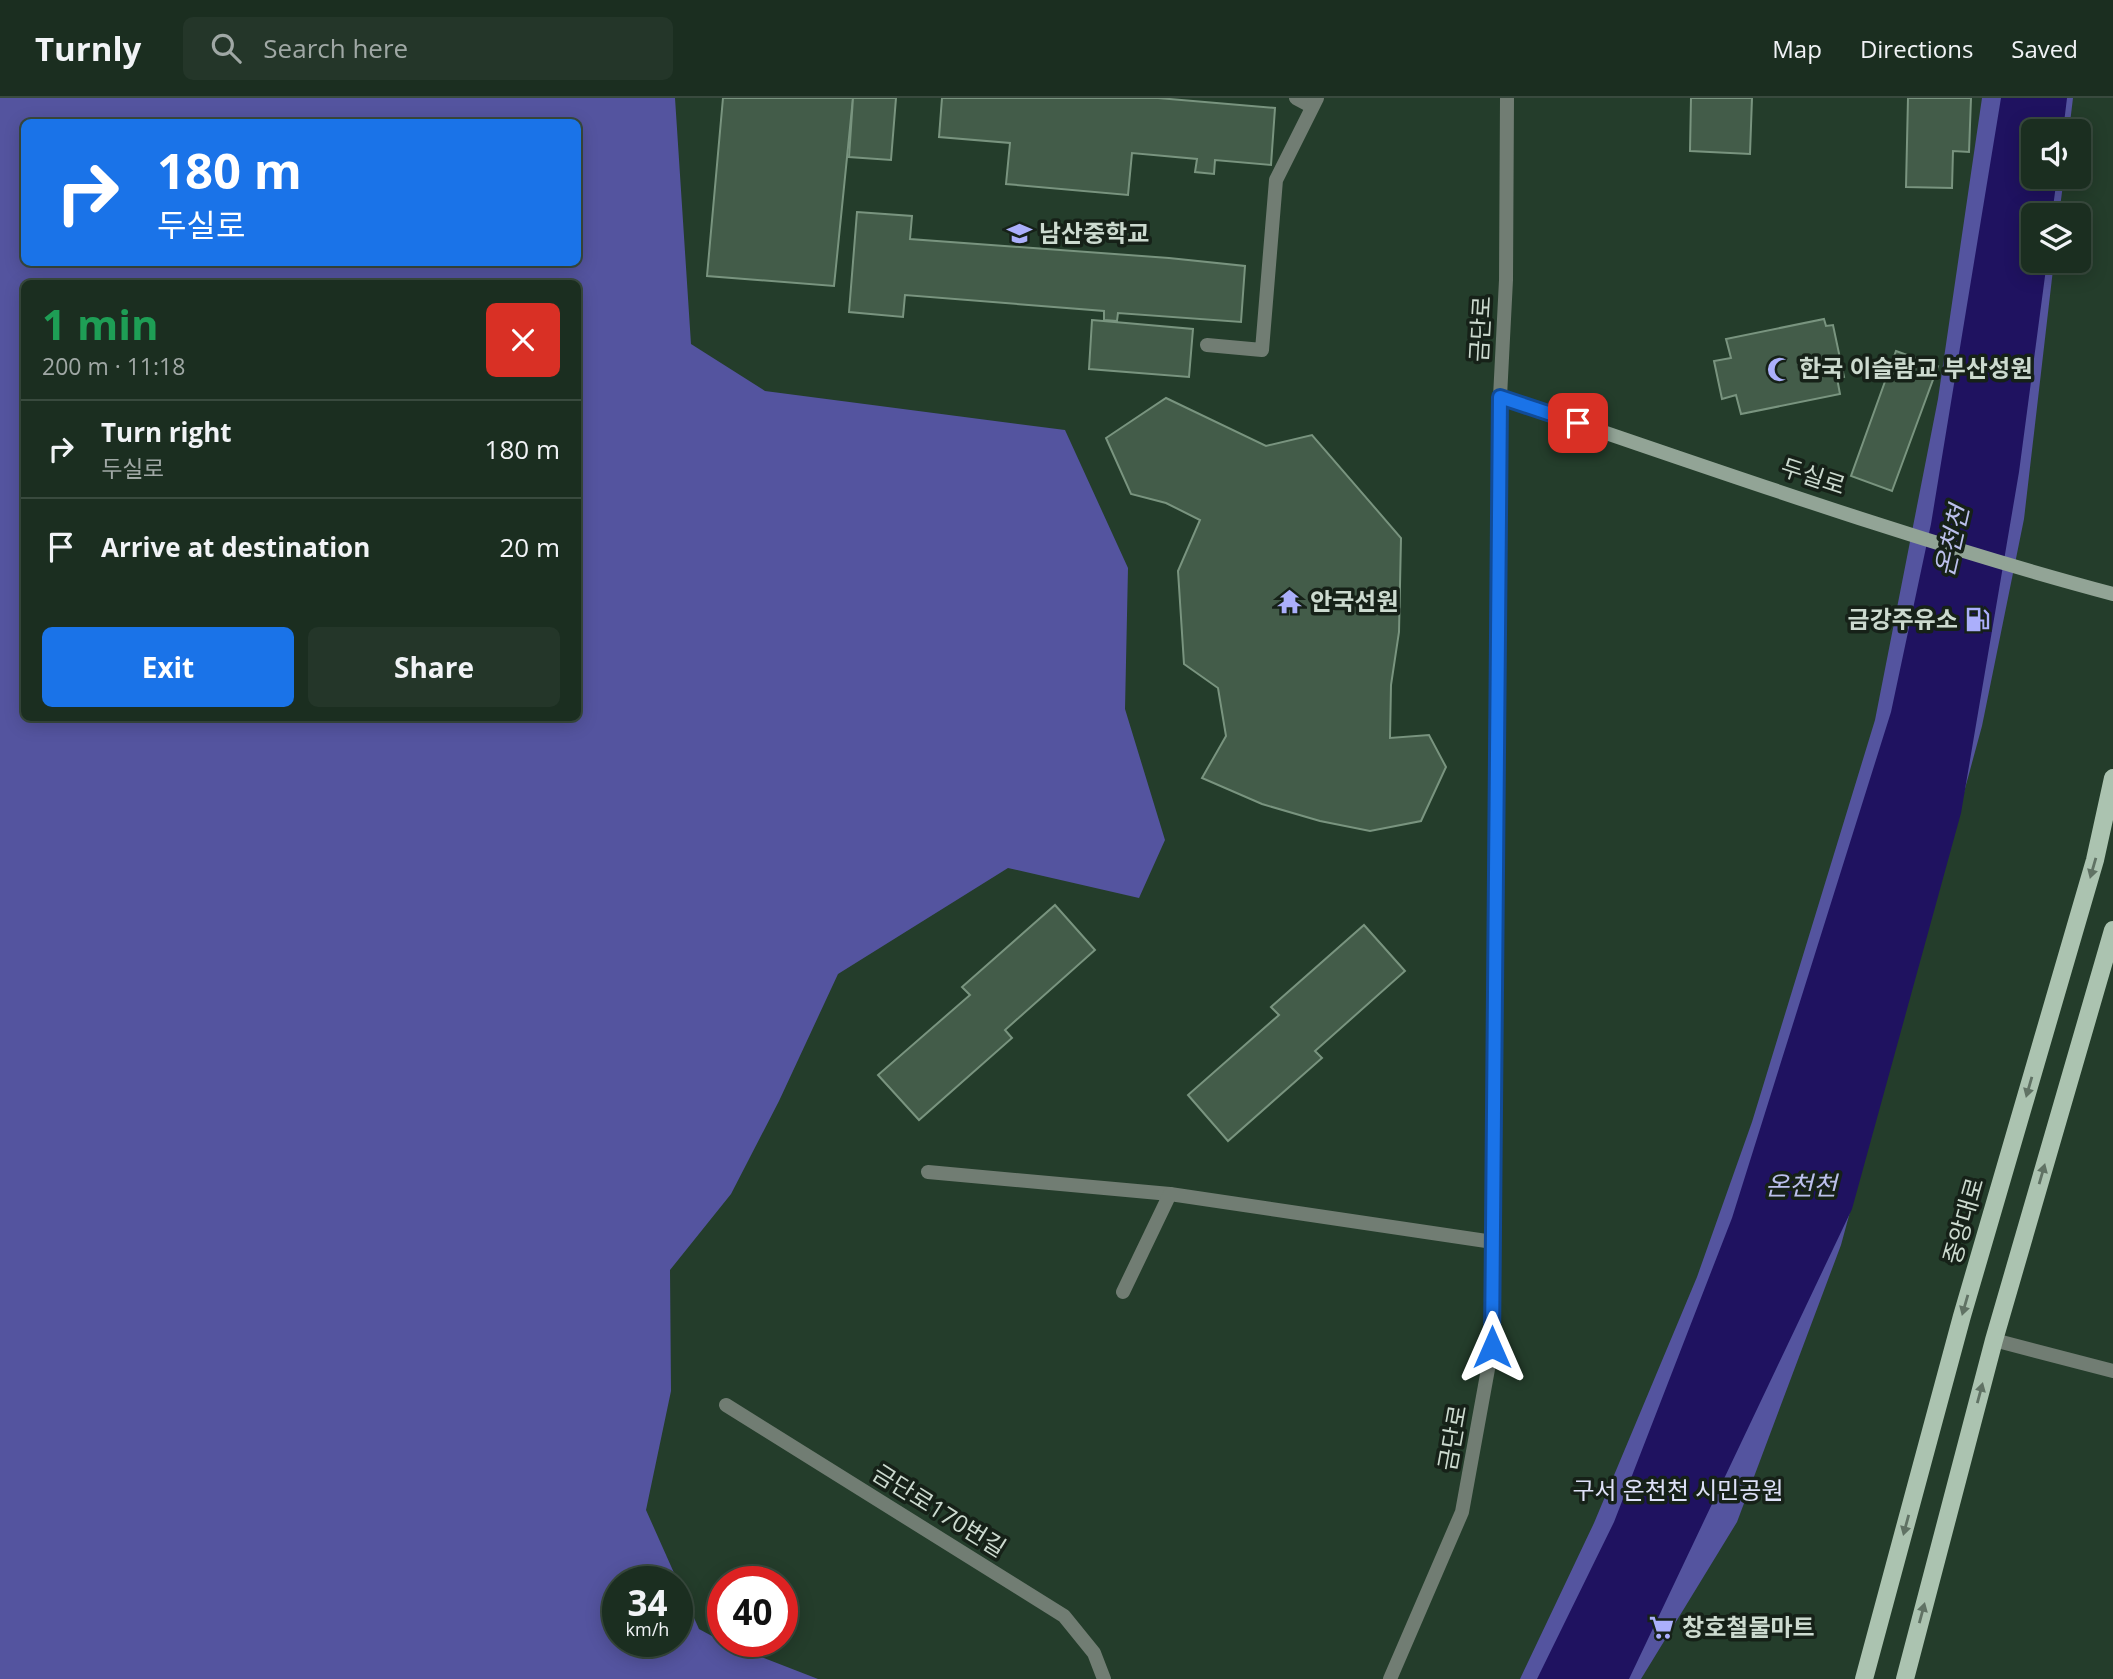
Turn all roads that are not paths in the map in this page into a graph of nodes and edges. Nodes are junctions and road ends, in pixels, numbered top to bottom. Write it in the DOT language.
graph roads {
  1 [pos="1296,98"];
  2 [pos="1507,98"];
  3 [pos="1314,102"];
  4 [pos="1207,345"];
  5 [pos="1500,397"];
  6 [pos="2113,594"];
  7 [pos="2113,778"];
  8 [pos="2113,930"];
  9 [pos="928,1171"];
  10 [pos="1170,1194"];
  11 [pos="1493,1242"];
  12 [pos="1123,1292"];
  13 [pos="1994,1340"];
  14 [pos="2113,1371"];
  15 [pos="726,1405"];
  16 [pos="1104,1679"];
  17 [pos="1390,1679"];
  18 [pos="1864,1679"];
  19 [pos="1905,1679"];
  1 -- 3 [label="street"];
  2 -- 5 [label="street, 금단로"];
  3 -- 4 [label="street"];
  5 -- 6 [label="main road, 두실로"];
  5 -- 11 [label="street, 금단로"];
  7 -- 18 [label="main road, 중앙대로, one-way"];
  13 -- 8 [label="main road, one-way"];
  9 -- 10 [label="street"];
  10 -- 11 [label="street"];
  10 -- 12 [label="street"];
  11 -- 17 [label="street, 금단로"];
  13 -- 14 [label="street"];
  19 -- 13 [label="main road, one-way"];
  15 -- 16 [label="street, 금단로170번길"];
}
